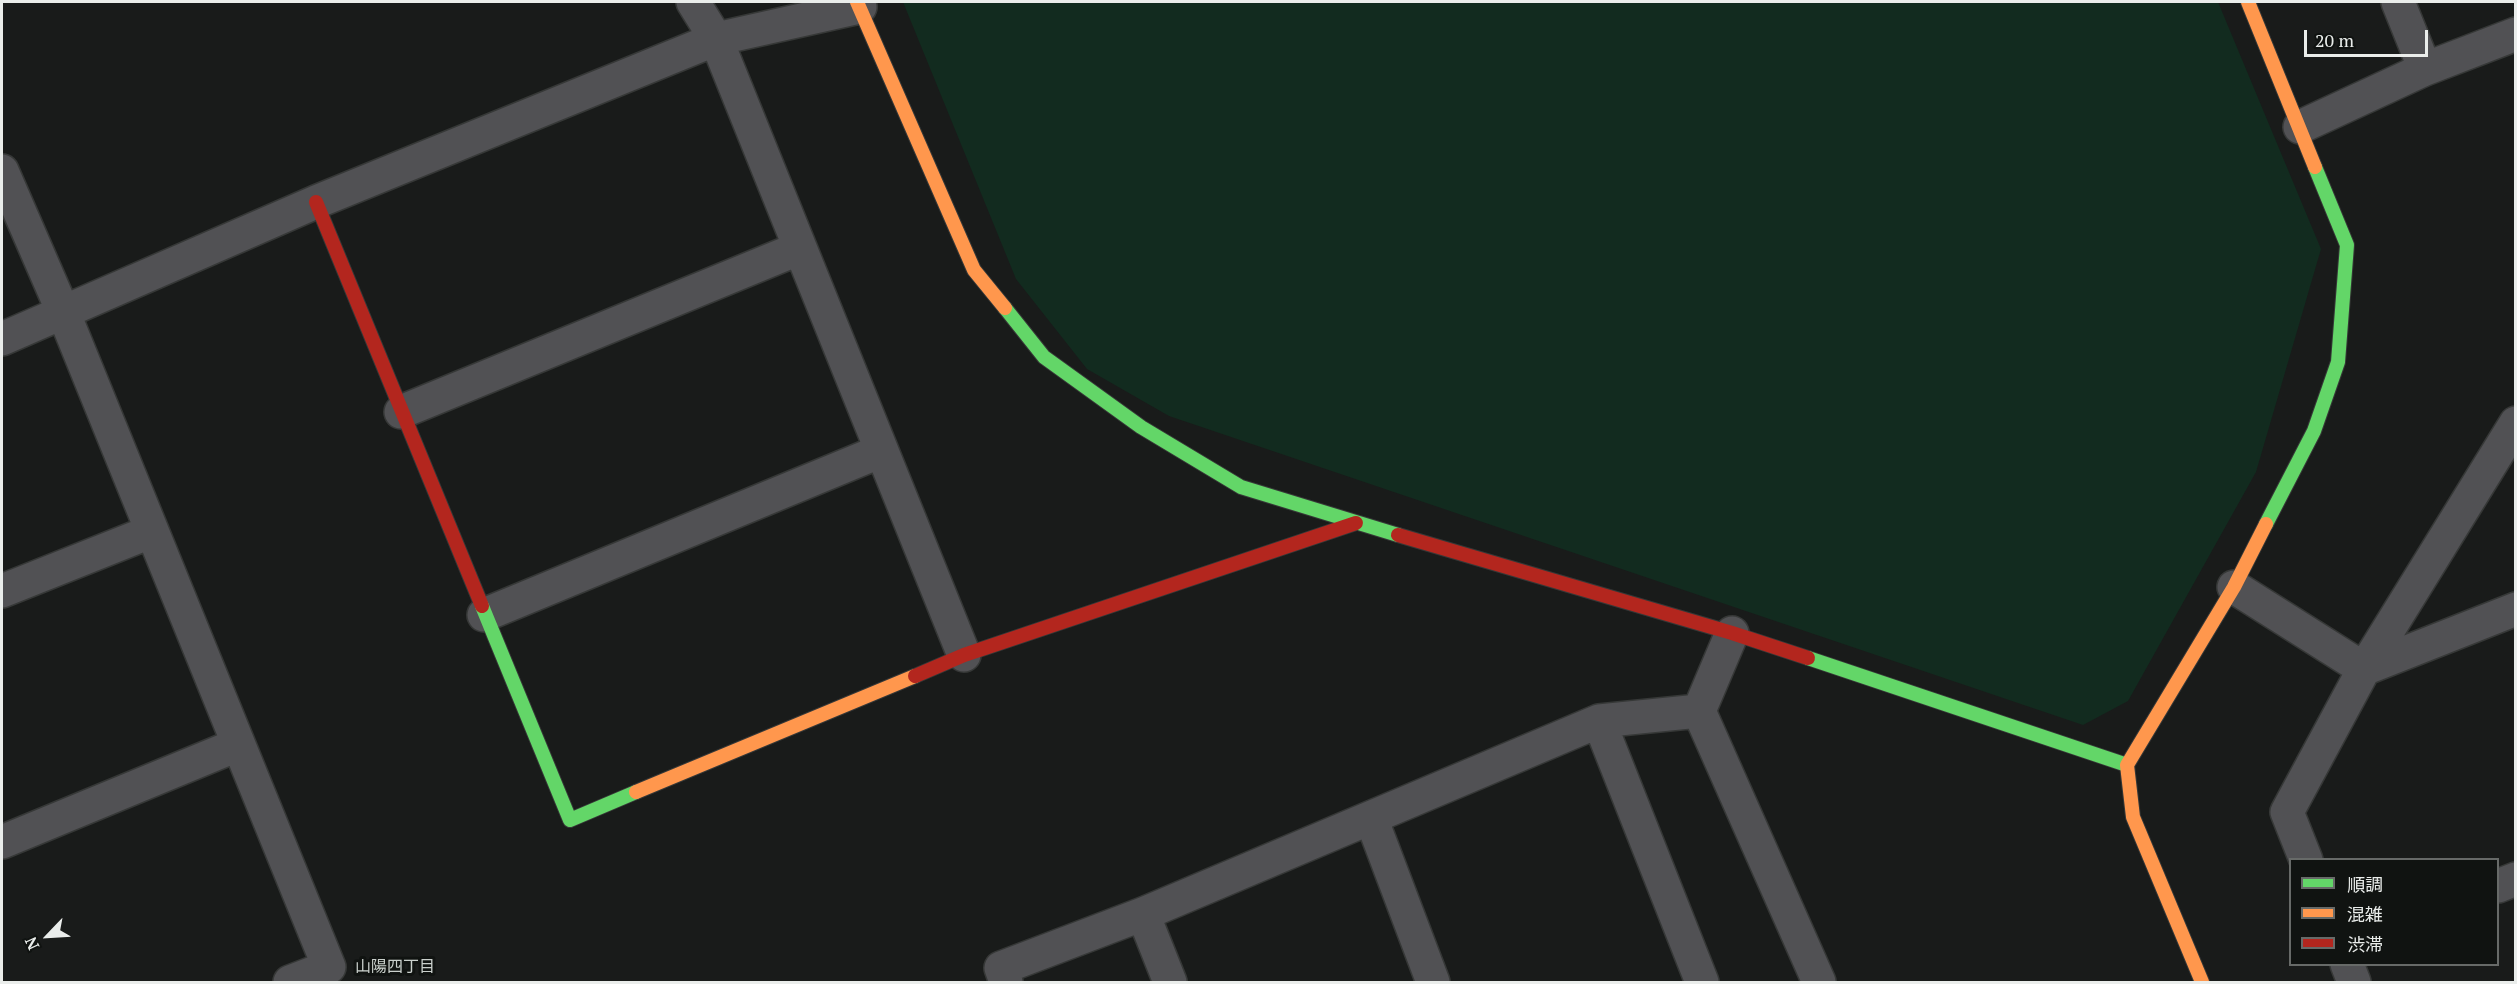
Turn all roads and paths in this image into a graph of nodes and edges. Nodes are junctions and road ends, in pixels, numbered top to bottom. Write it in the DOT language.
graph roads {
  1 [pos="693,2"];
  2 [pos="2248,2"];
  3 [pos="2398,2"];
  4 [pos="858,4"];
  5 [pos="2516,34"];
  6 [pos="716,39"];
  7 [pos="2425,69"];
  8 [pos="2300,127"];
  9 [pos="2,171"];
  10 [pos="316,202"];
  11 [pos="800,248"];
  12 [pos="64,314"];
  13 [pos="2,339"];
  14 [pos="401,412"];
  15 [pos="2516,423"];
  16 [pos="881,451"];
  17 [pos="1356,523"];
  18 [pos="150,532"];
  19 [pos="2234,586"];
  20 [pos="2,591"];
  21 [pos="2516,609"];
  22 [pos="484,615"];
  23 [pos="1732,633"];
  24 [pos="964,655"];
  25 [pos="2364,669"];
  26 [pos="1699,711"];
  27 [pos="1599,721"];
  28 [pos="237,744"];
  29 [pos="2127,765"];
  30 [pos="1371,818"];
  31 [pos="2,842"];
  32 [pos="2305,858"];
  33 [pos="2516,879"];
  34 [pos="2499,886"];
  35 [pos="1143,914"];
  36 [pos="2348,966"];
  37 [pos="290,982"];
  38 [pos="1006,982"];
  39 [pos="1170,982"];
  40 [pos="1433,982"];
  41 [pos="1702,982"];
  42 [pos="1819,982"];
  43 [pos="2202,982"];
  44 [pos="2354,982"];
  1 -- 6 [label="street"];
  2 -- 8 [label="street"];
  3 -- 7 [label="street"];
  4 -- 6 [label="street"];
  4 -- 17 [label="street"];
  5 -- 7 [label="street"];
  6 -- 10 [label="street"];
  6 -- 11 [label="street"];
  7 -- 8 [label="street"];
  8 -- 19 [label="street"];
  9 -- 12 [label="street"];
  10 -- 12 [label="street"];
  10 -- 14 [label="street"];
  11 -- 14 [label="street"];
  11 -- 16 [label="street"];
  12 -- 13 [label="street"];
  12 -- 18 [label="street"];
  14 -- 22 [label="street"];
  15 -- 25 [label="street"];
  16 -- 22 [label="street"];
  16 -- 24 [label="street"];
  17 -- 23 [label="street"];
  17 -- 24 [label="street"];
  18 -- 20 [label="street"];
  18 -- 28 [label="street"];
  19 -- 25 [label="street"];
  19 -- 29 [label="street"];
  21 -- 25 [label="street"];
  22 -- 24 [label="street"];
  23 -- 26 [label="street"];
  23 -- 29 [label="street"];
  25 -- 32 [label="street"];
  26 -- 27 [label="street"];
  26 -- 42 [label="street"];
  27 -- 30 [label="street"];
  27 -- 41 [label="street"];
  28 -- 31 [label="street"];
  28 -- 37 [label="street"];
  29 -- 43 [label="street"];
  30 -- 35 [label="street"];
  30 -- 40 [label="street"];
  33 -- 34 [label="street"];
  35 -- 38 [label="street"];
  35 -- 39 [label="street"];
  36 -- 44 [label="street"];
}
